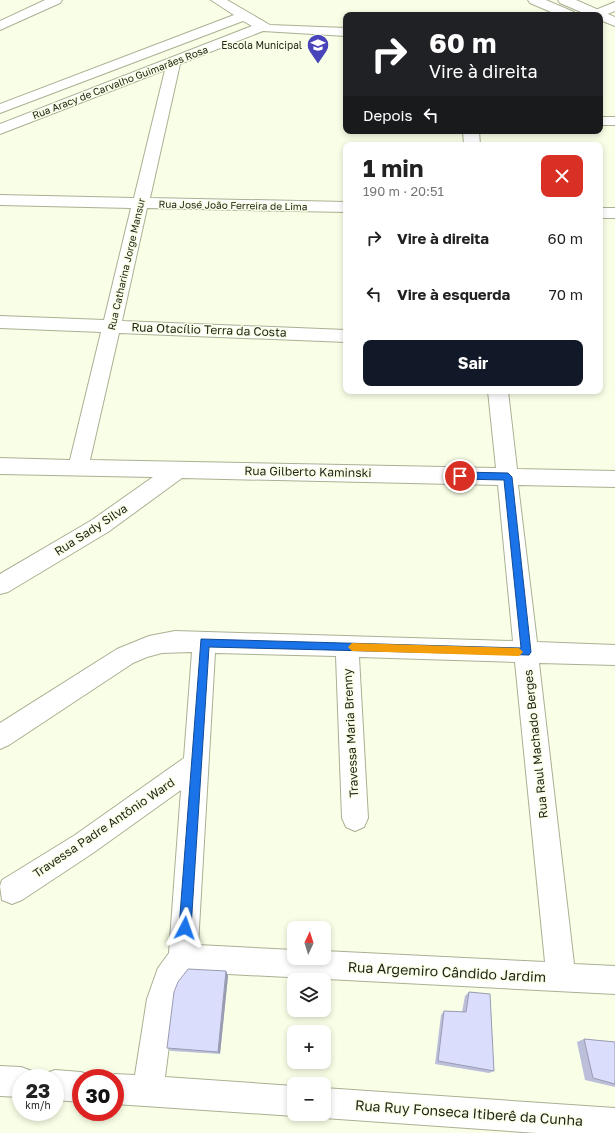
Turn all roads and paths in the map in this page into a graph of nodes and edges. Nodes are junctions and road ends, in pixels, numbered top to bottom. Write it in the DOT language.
graph roads {
  1 [pos="55,0"];
  2 [pos="68,0"];
  3 [pos="218,0"];
  4 [pos="535,0"];
  5 [pos="566,0"];
  6 [pos="615,6"];
  7 [pos="562,12"];
  8 [pos="593,12"];
  9 [pos="602,12"];
  10 [pos="244,16"];
  11 [pos="603,16"];
  12 [pos="615,22"];
  13 [pos="6,23"];
  14 [pos="262,27"];
  15 [pos="603,30"];
  16 [pos="343,32"];
  17 [pos="615,35"];
  18 [pos="174,61"];
  19 [pos="0,109"];
  20 [pos="603,121"];
  21 [pos="615,121"];
  22 [pos="0,129"];
  23 [pos="0,200"];
  24 [pos="141,203"];
  25 [pos="343,207"];
  26 [pos="603,213"];
  27 [pos="615,213"];
  28 [pos="0,322"];
  29 [pos="112,327"];
  30 [pos="343,336"];
  31 [pos="498,394"];
  32 [pos="0,466"];
  33 [pos="78,468"];
  34 [pos="178,470"];
  35 [pos="508,477"];
  36 [pos="615,479"];
  37 [pos="0,586"];
  38 [pos="204,642"];
  39 [pos="347,647"];
  40 [pos="526,652"];
  41 [pos="615,655"];
  42 [pos="0,737"];
  43 [pos="196,764"];
  44 [pos="355,818"];
  45 [pos="12,890"];
  46 [pos="183,958"];
  47 [pos="561,977"];
  48 [pos="615,980"];
  49 [pos="0,1081"];
  50 [pos="12,1082"];
  51 [pos="124,1090"];
  52 [pos="148,1091"];
  53 [pos="287,1101"];
  54 [pos="331,1103"];
  55 [pos="615,1123"];
  1 -- 13 [label="street"];
  2 -- 13 [label="street"];
  3 -- 10 [label="street"];
  4 -- 7 [label="street"];
  5 -- 8 [label="street"];
  6 -- 9 [label="street"];
  10 -- 14 [label="street"];
  10 -- 19 [label="street, Rua Aracy de Carvalho Guimarães Rosa"];
  11 -- 12 [label="street"];
  14 -- 16 [label="street"];
  14 -- 18 [label="street, Rua Aracy de Carvalho Guimarães Rosa"];
  15 -- 17 [label="street"];
  18 -- 22 [label="street, Rua Aracy de Carvalho Guimarães Rosa"];
  18 -- 24 [label="street, Rua Catharina Jorge Mansur"];
  20 -- 21 [label="street"];
  23 -- 24 [label="street, Rua José João Ferreira de Lima"];
  24 -- 25 [label="street, Rua José João Ferreira de Lima"];
  24 -- 29 [label="street, Rua Catharina Jorge Mansur"];
  26 -- 27 [label="street"];
  28 -- 29 [label="street, Rua Otacílio Terra da Costa"];
  29 -- 30 [label="street, Rua Otacílio Terra da Costa"];
  29 -- 33 [label="street, Rua Catharina Jorge Mansur"];
  31 -- 35 [label="street, Rua Raul Machado Berges"];
  32 -- 33 [label="street, Rua Gilberto Kaminski"];
  33 -- 34 [label="street, Rua Gilberto Kaminski"];
  34 -- 35 [label="street, Rua Gilberto Kaminski"];
  34 -- 37 [label="street, Rua Sady Silva"];
  35 -- 36 [label="street, Rua Gilberto Kaminski"];
  35 -- 40 [label="street, Rua Raul Machado Berges"];
  38 -- 39 [label="street"];
  38 -- 42 [label="street"];
  38 -- 43 [label="street"];
  39 -- 40 [label="street"];
  39 -- 44 [label="street, Travessa Maria Brenny"];
  40 -- 41 [label="street"];
  40 -- 47 [label="street, Rua Raul Machado Berges"];
  43 -- 45 [label="street, Travessa Padre Antônio Ward"];
  43 -- 46 [label="street"];
  46 -- 47 [label="street, Rua Argemiro Cândido Jardim"];
  46 -- 52 [label="street"];
  47 -- 48 [label="street, Rua Argemiro Cândido Jardim"];
  49 -- 50 [label="street"];
  51 -- 52 [label="street"];
  52 -- 53 [label="street"];
  54 -- 55 [label="street, Rua Ruy Fonseca Itiberê da Cunha"];
}
